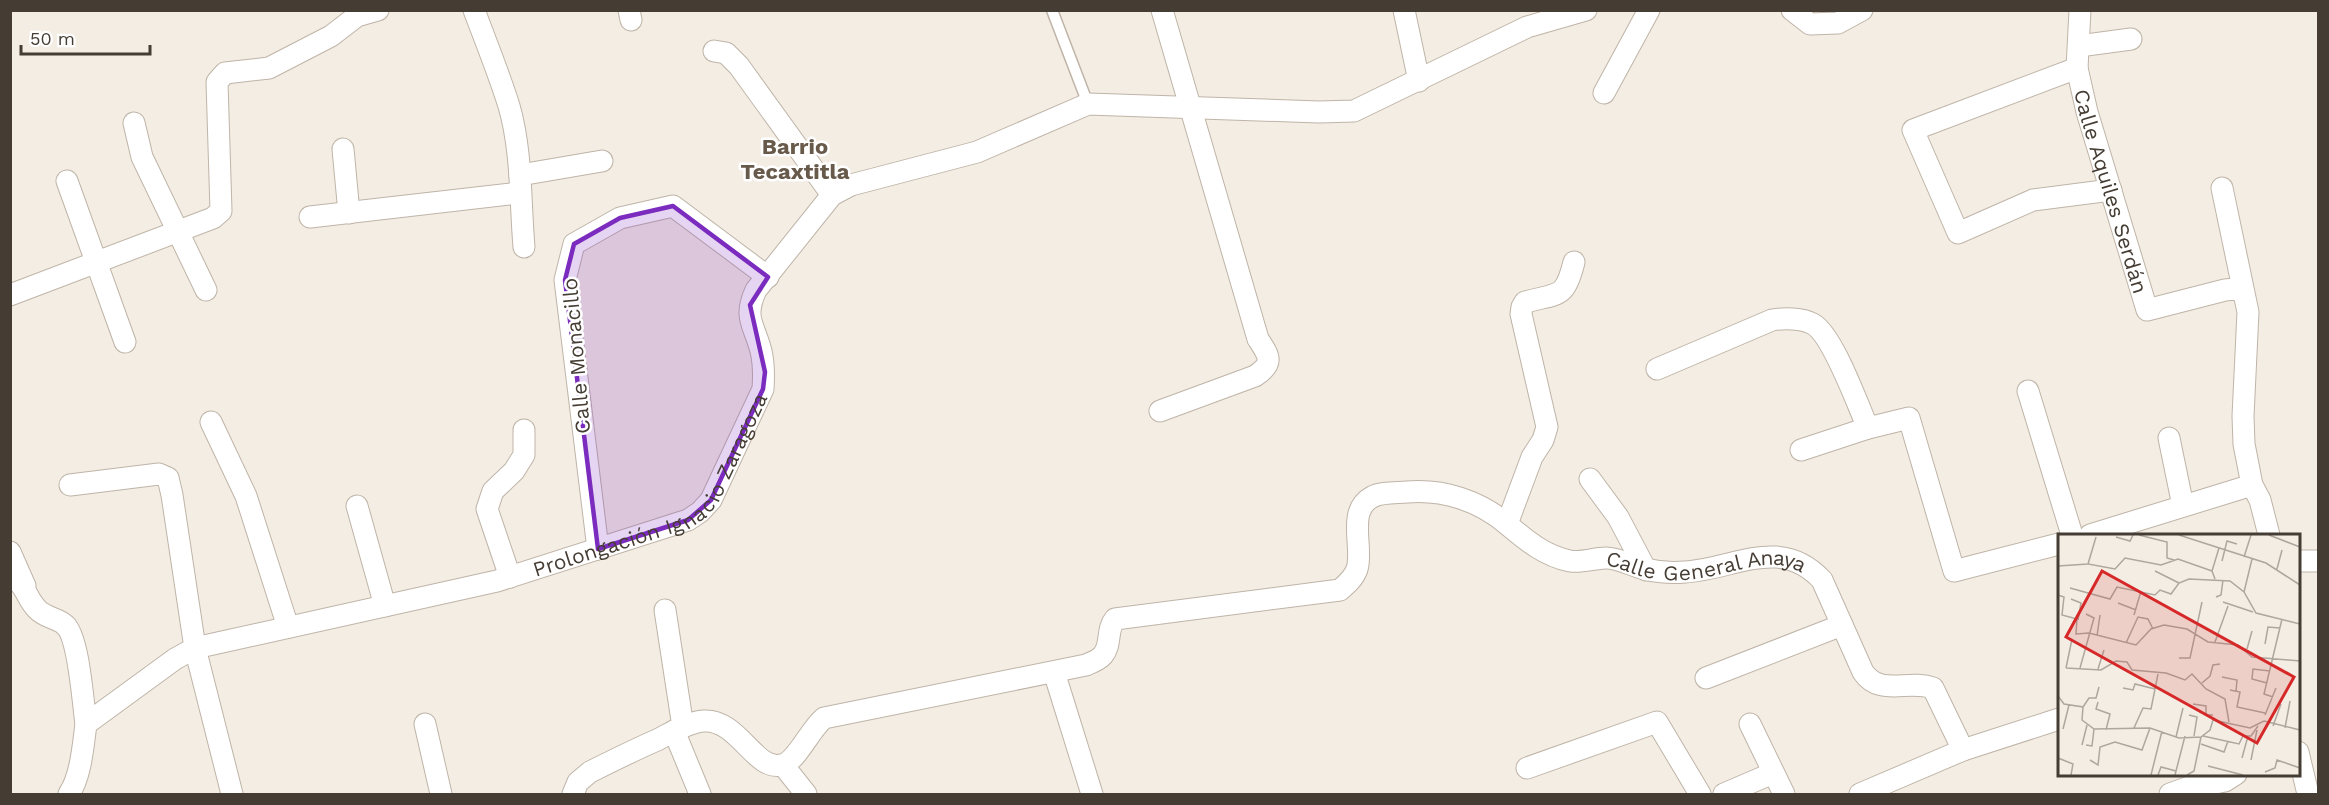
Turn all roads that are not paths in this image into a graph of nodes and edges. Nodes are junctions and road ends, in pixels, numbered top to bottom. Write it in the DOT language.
graph roads {
  1 [pos="378,10"];
  2 [pos="474,10"];
  3 [pos="1053,10"];
  4 [pos="1162,10"];
  5 [pos="1404,10"];
  6 [pos="1586,10"];
  7 [pos="1649,10"];
  8 [pos="1792,10"];
  9 [pos="1862,10"];
  10 [pos="2080,10"];
  11 [pos="356,13"];
  12 [pos="2131,39"];
  13 [pos="2079,46"];
  14 [pos="714,51"];
  15 [pos="2077,68"];
  16 [pos="1419,81"];
  17 [pos="1604,93"];
  18 [pos="1088,104"];
  19 [pos="1190,107"];
  20 [pos="135,123"];
  21 [pos="343,150"];
  22 [pos="602,161"];
  23 [pos="67,181"];
  24 [pos="520,184"];
  25 [pos="2222,188"];
  26 [pos="2111,190"];
  27 [pos="832,195"];
  28 [pos="349,213"];
  29 [pos="310,217"];
  30 [pos="178,231"];
  31 [pos="524,247"];
  32 [pos="98,262"];
  33 [pos="1574,262"];
  34 [pos="768,277"];
  35 [pos="206,290"];
  36 [pos="2242,292"];
  37 [pos="10,295"];
  38 [pos="125,342"];
  39 [pos="1657,369"];
  40 [pos="2028,391"];
  41 [pos="1160,411"];
  42 [pos="211,422"];
  43 [pos="1868,428"];
  44 [pos="524,430"];
  45 [pos="2169,438"];
  46 [pos="1801,450"];
  47 [pos="1590,479"];
  48 [pos="2252,484"];
  49 [pos="70,485"];
  50 [pos="357,506"];
  51 [pos="2183,506"];
  52 [pos="1507,524"];
  53 [pos="2072,534"];
  54 [pos="2093,534"];
  55 [pos="2269,534"];
  56 [pos="2058,544"];
  57 [pos="597,549"];
  58 [pos="10,552"];
  59 [pos="2299,561"];
  60 [pos="2319,561"];
  61 [pos="1646,570"];
  62 [pos="510,577"];
  63 [pos="18,583"];
  64 [pos="385,606"];
  65 [pos="665,609"];
  66 [pos="1842,625"];
  67 [pos="288,627"];
  68 [pos="195,648"];
  69 [pos="1054,672"];
  70 [pos="1706,678"];
  71 [pos="2058,719"];
  72 [pos="1750,723"];
  73 [pos="86,724"];
  74 [pos="425,724"];
  75 [pos="678,729"];
  76 [pos="1963,750"];
  77 [pos="2299,756"];
  78 [pos="783,765"];
  79 [pos="1527,768"];
  80 [pos="1773,773"];
  81 [pos="2234,775"];
  82 [pos="2208,788"];
  83 [pos="72,793"];
  84 [pos="232,795"];
  85 [pos="441,795"];
  86 [pos="573,795"];
  87 [pos="700,795"];
  88 [pos="806,795"];
  89 [pos="1092,795"];
  90 [pos="1700,795"];
  91 [pos="1724,795"];
  92 [pos="1784,795"];
  93 [pos="1860,795"];
  94 [pos="2170,795"];
  95 [pos="2308,795"];
  1 -- 11 [label="street"];
  2 -- 24 [label="street"];
  3 -- 18 [label="lane"];
  4 -- 19 [label="street"];
  5 -- 16 [label="street"];
  6 -- 16 [label="street, Prolongación Ignacio Zaragoza"];
  7 -- 17 [label="street"];
  8 -- 9 [label="street"];
  10 -- 13 [label="street, Calle Aquiles Serdán"];
  11 -- 30 [label="street"];
  12 -- 13 [label="street"];
  13 -- 15 [label="street, Calle Aquiles Serdán"];
  14 -- 27 [label="street"];
  15 -- 26 [label="street, Calle Aquiles Serdán"];
  15 -- 26 [label="street"];
  16 -- 19 [label="street, Prolongación Ignacio Zaragoza"];
  18 -- 19 [label="street, Prolongación Ignacio Zaragoza"];
  18 -- 27 [label="street, Prolongación Ignacio Zaragoza"];
  19 -- 41 [label="street"];
  20 -- 30 [label="street"];
  21 -- 28 [label="street"];
  22 -- 24 [label="street"];
  23 -- 32 [label="street"];
  24 -- 28 [label="street"];
  24 -- 31 [label="street"];
  25 -- 36 [label="street"];
  26 -- 36 [label="street, Calle Aquiles Serdán"];
  27 -- 34 [label="street, Prolongación Ignacio Zaragoza"];
  28 -- 29 [label="street"];
  30 -- 32 [label="street"];
  30 -- 35 [label="street"];
  32 -- 37 [label="street"];
  32 -- 38 [label="street"];
  33 -- 52 [label="street"];
  34 -- 57 [label="street, Prolongación Ignacio Zaragoza"];
  34 -- 57 [label="street, Calle Monacillo"];
  36 -- 48 [label="street"];
  39 -- 43 [label="street"];
  40 -- 53 [label="street"];
  42 -- 67 [label="street"];
  43 -- 46 [label="street"];
  43 -- 56 [label="street"];
  44 -- 62 [label="street"];
  45 -- 51 [label="street"];
  47 -- 61 [label="street"];
  48 -- 51 [label="street"];
  48 -- 55 [label="street"];
  49 -- 68 [label="street"];
  50 -- 64 [label="street"];
  51 -- 54 [label="street"];
  52 -- 61 [label="street, Calle General Anaya"];
  52 -- 69 [label="street, Calle General Anaya"];
  57 -- 62 [label="street, Prolongación Ignacio Zaragoza"];
  58 -- 63 [label="street"];
  59 -- 60 [label="street"];
  61 -- 66 [label="street, Calle General Anaya"];
  62 -- 64 [label="street, Prolongación Ignacio Zaragoza"];
  63 -- 73 [label="street"];
  64 -- 67 [label="street, Prolongación Ignacio Zaragoza"];
  65 -- 75 [label="street"];
  66 -- 70 [label="street"];
  66 -- 76 [label="street, Calle General Anaya"];
  67 -- 68 [label="street, Prolongación Ignacio Zaragoza"];
  68 -- 73 [label="street, Prolongación Ignacio Zaragoza"];
  68 -- 84 [label="street"];
  69 -- 78 [label="street"];
  69 -- 89 [label="street"];
  71 -- 76 [label="street"];
  72 -- 80 [label="street"];
  73 -- 83 [label="street"];
  74 -- 85 [label="street"];
  75 -- 78 [label="street"];
  75 -- 86 [label="street"];
  75 -- 87 [label="street"];
  76 -- 93 [label="street"];
  77 -- 95 [label="street"];
  78 -- 88 [label="street"];
  79 -- 90 [label="street"];
  80 -- 91 [label="street"];
  80 -- 92 [label="street"];
  81 -- 82 [label="street"];
  82 -- 94 [label="street"];
}
